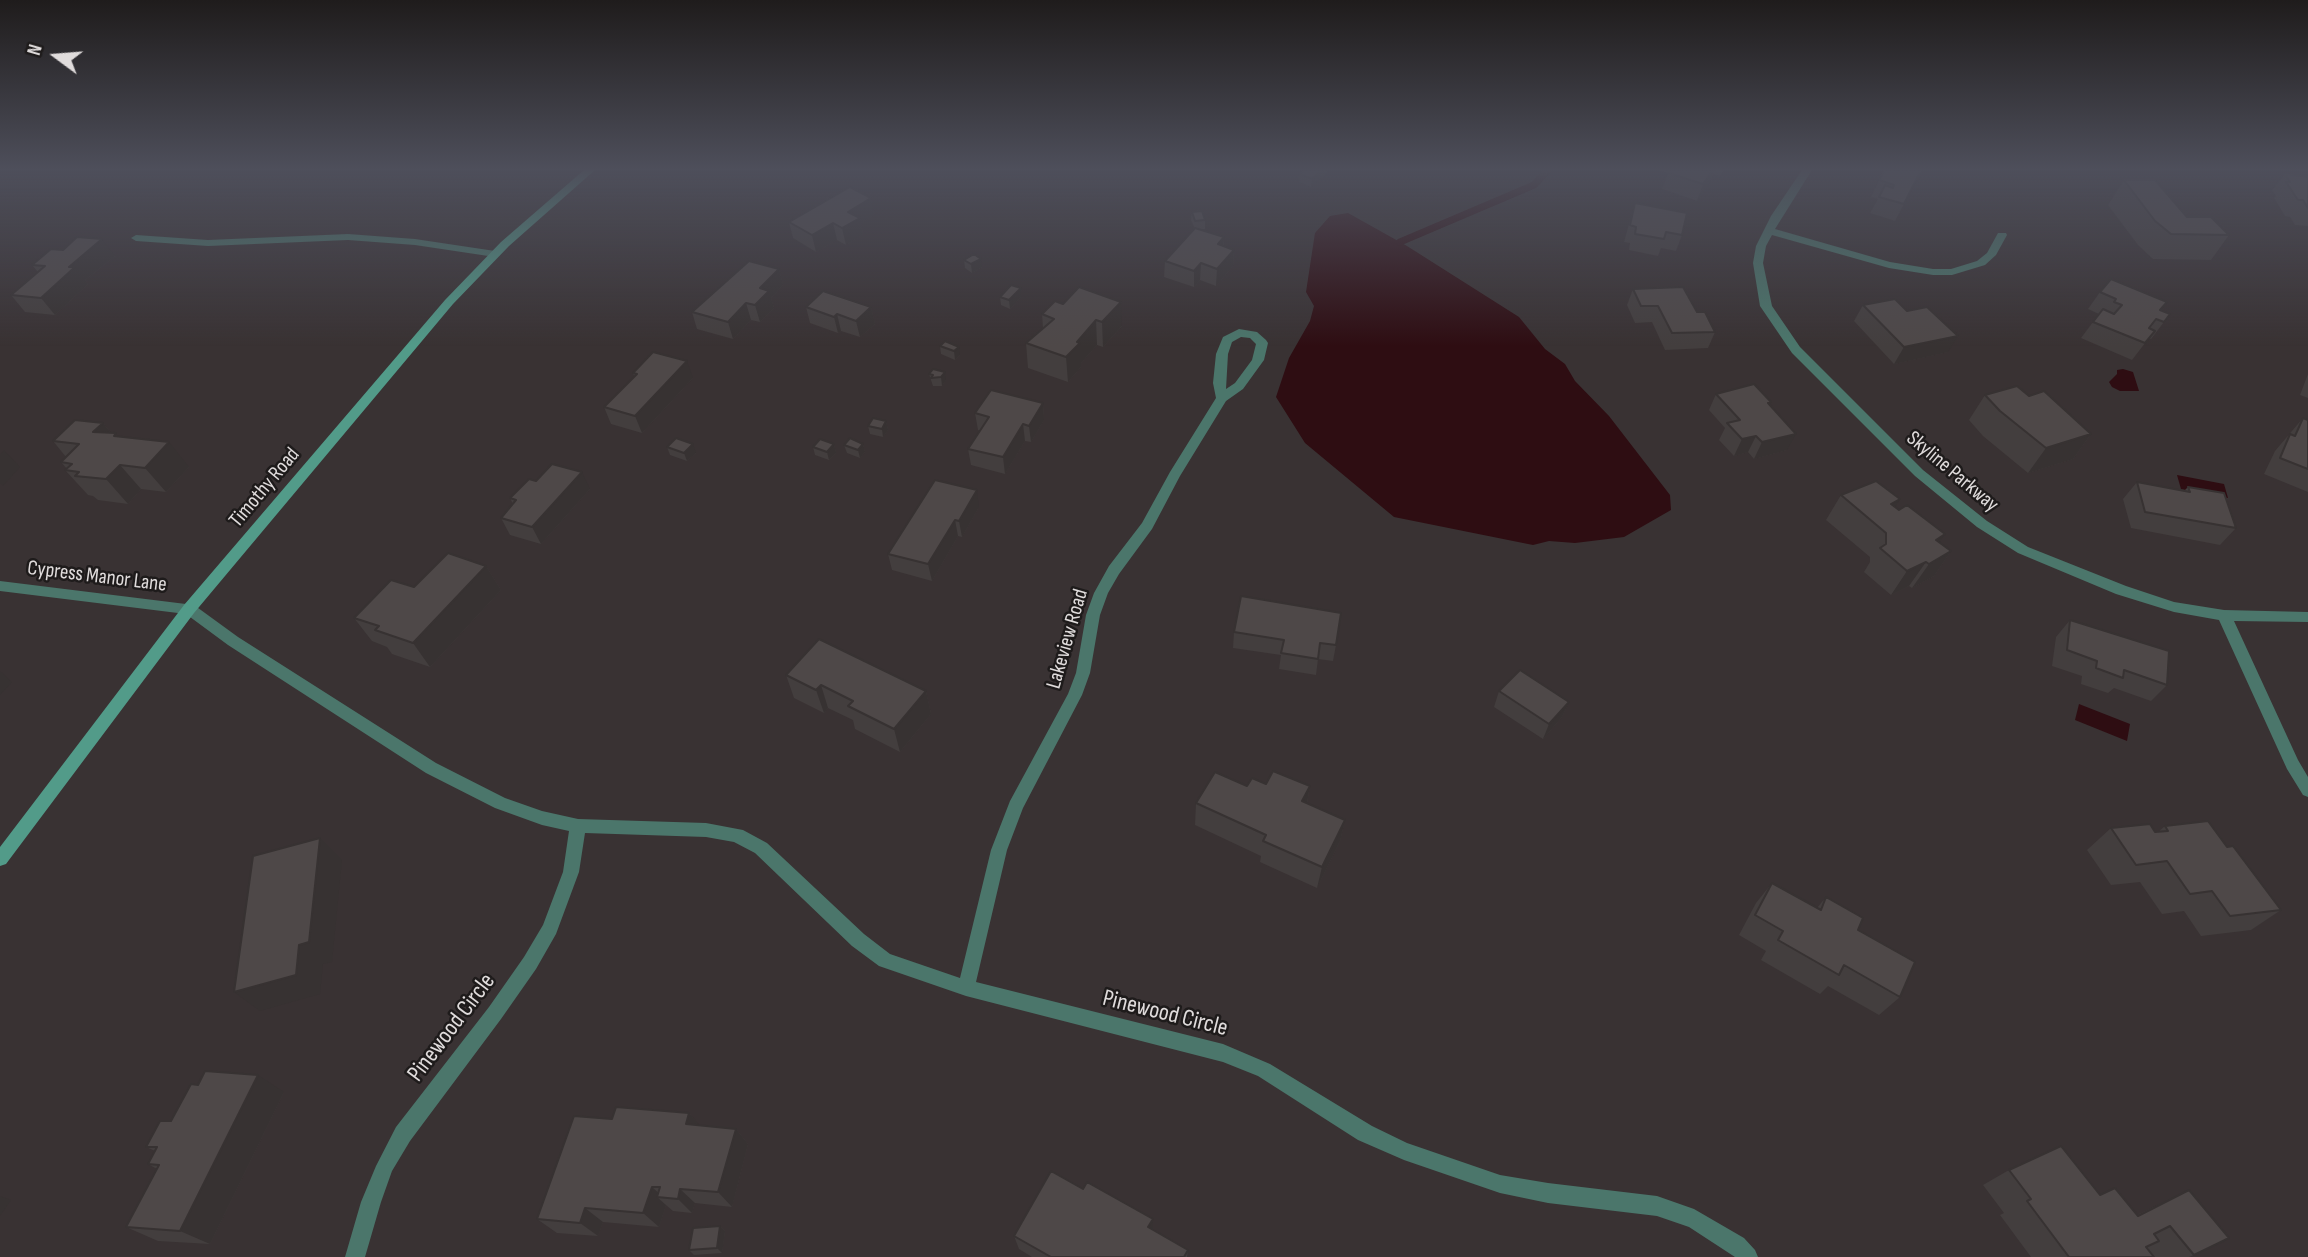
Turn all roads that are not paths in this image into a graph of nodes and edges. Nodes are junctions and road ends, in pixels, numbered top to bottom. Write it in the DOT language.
graph roads {
  1 [pos="524,229"];
  2 [pos="1769,231"];
  3 [pos="2002,235"];
  4 [pos="136,238"];
  5 [pos="495,254"];
  6 [pos="1222,397"];
  7 [pos="0,586"];
  8 [pos="189,609"];
  9 [pos="2224,615"];
  10 [pos="2308,617"];
  11 [pos="2308,790"];
  12 [pos="578,826"];
  13 [pos="0,859"];
  14 [pos="966,988"];
  15 [pos="355,1257"];
  16 [pos="1748,1257"];
  1 -- 5 [label="main road, Timothy Road"];
  2 -- 3 [label="street"];
  2 -- 9 [label="street, Skyline Parkway"];
  4 -- 5 [label="street"];
  5 -- 8 [label="main road, Timothy Road"];
  6 -- 14 [label="street, Lakeview Road"];
  7 -- 8 [label="street, Cypress Manor Lane"];
  8 -- 12 [label="street, Pinewood Circle"];
  8 -- 13 [label="main road, Timothy Road"];
  9 -- 10 [label="street, Skyline Parkway"];
  9 -- 11 [label="street"];
  12 -- 14 [label="street, Pinewood Circle"];
  12 -- 15 [label="street, Pinewood Circle"];
  14 -- 16 [label="street, Pinewood Circle"];
}
